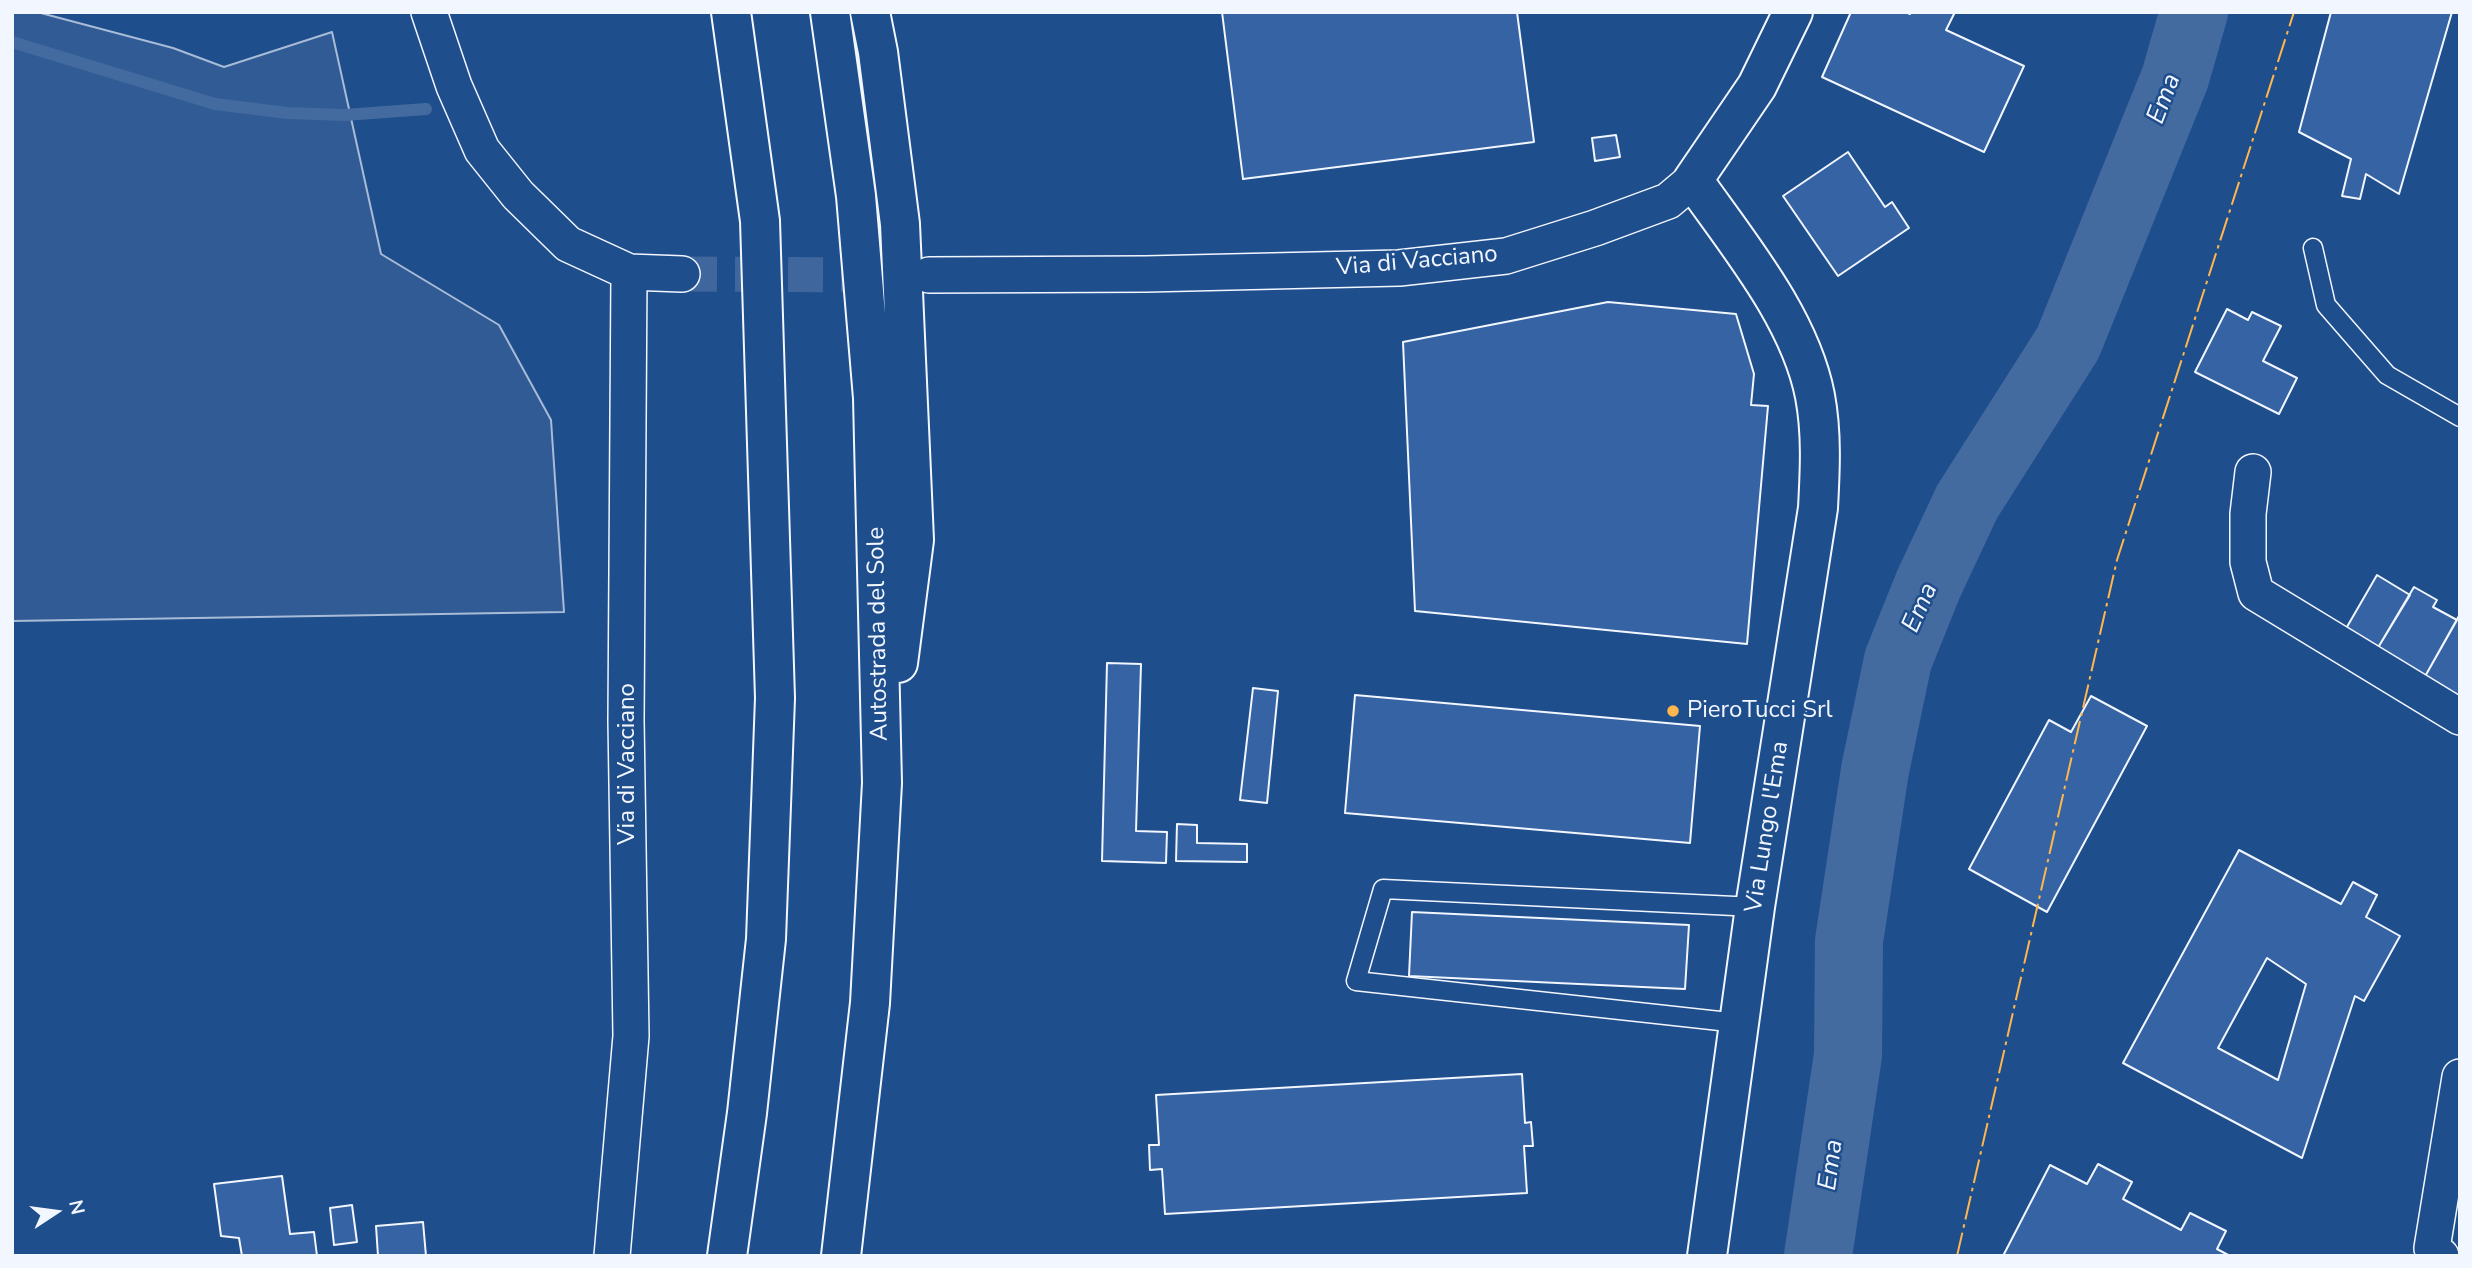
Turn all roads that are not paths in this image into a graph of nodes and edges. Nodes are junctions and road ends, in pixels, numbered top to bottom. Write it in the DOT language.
graph roads {
  1 [pos="429,12"];
  2 [pos="731,12"];
  3 [pos="830,12"];
  4 [pos="870,12"];
  5 [pos="1793,12"];
  6 [pos="1693,180"];
  7 [pos="2313,248"];
  8 [pos="629,272"];
  9 [pos="682,274"];
  10 [pos="929,275"];
  11 [pos="2460,417"];
  12 [pos="2253,472"];
  13 [pos="2460,717"];
  14 [pos="882,783"];
  15 [pos="1755,907"];
  16 [pos="1738,1023"];
  17 [pos="2460,1077"];
  18 [pos="612,1256"];
  19 [pos="727,1256"];
  20 [pos="841,1256"];
  21 [pos="1707,1256"];
  22 [pos="2441,1256"];
  1 -- 8 [label="street"];
  2 -- 19 [label="main road"];
  3 -- 14 [label="main road, Autostrada del Sole"];
  4 -- 14 [label="main road"];
  5 -- 6 [label="main road, Via di Vacciano"];
  6 -- 10 [label="street, Via di Vacciano"];
  6 -- 15 [label="main road, Via Lungo l'Ema"];
  7 -- 11 [label="lane"];
  8 -- 9 [label="street"];
  8 -- 18 [label="street, Via di Vacciano"];
  12 -- 13 [label="street"];
  14 -- 20 [label="main road, Autostrada del Sole"];
  15 -- 16 [label="main road, Via Lungo l'Ema"];
  15 -- 16 [label="lane"];
  16 -- 21 [label="main road, Via Lungo l'Ema"];
  17 -- 22 [label="street"];
}
